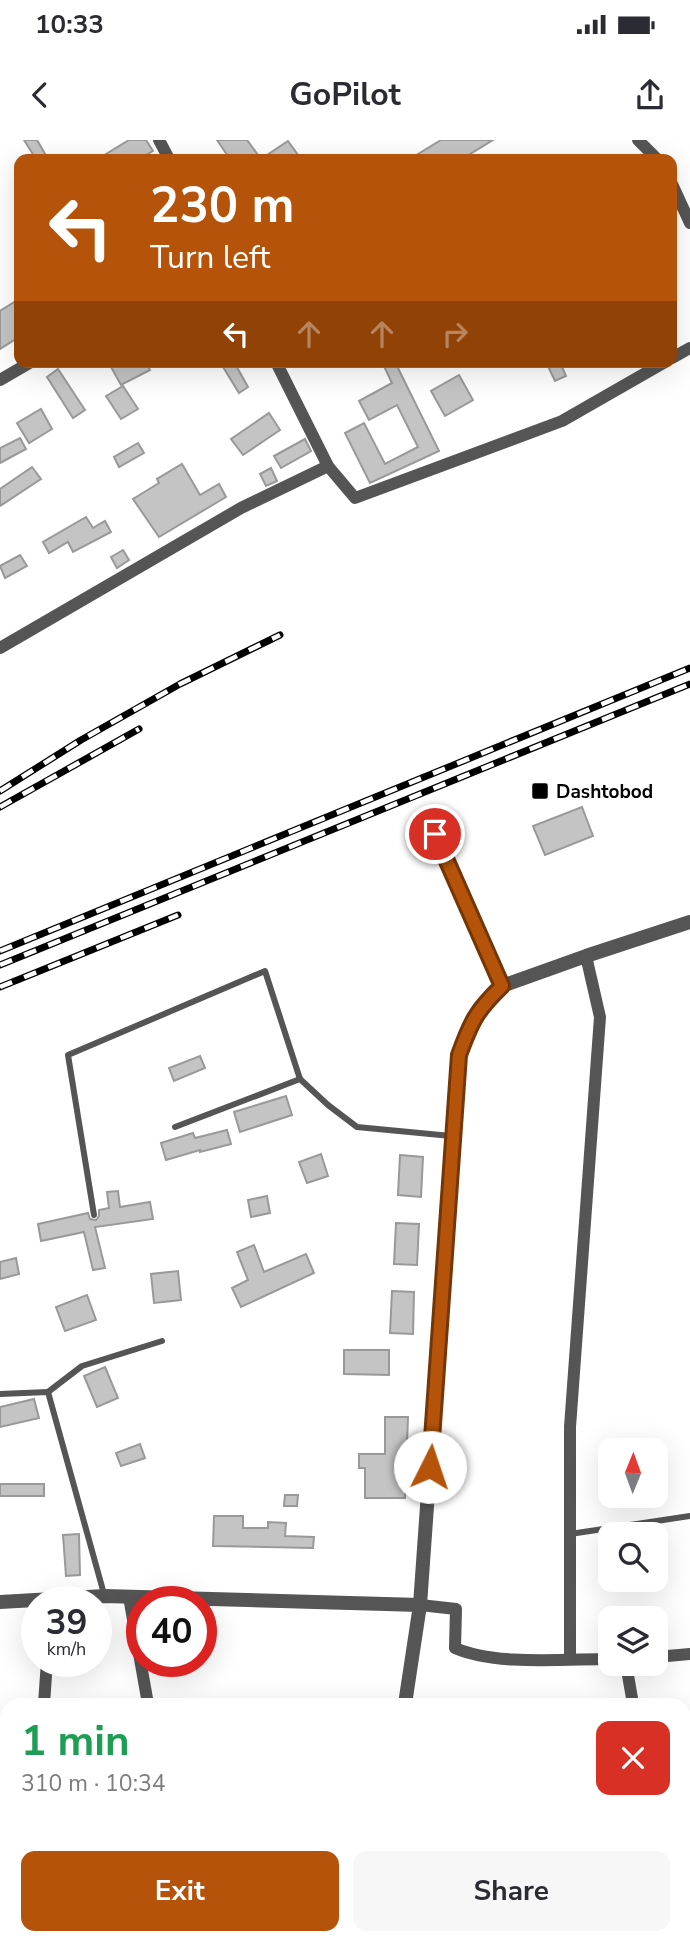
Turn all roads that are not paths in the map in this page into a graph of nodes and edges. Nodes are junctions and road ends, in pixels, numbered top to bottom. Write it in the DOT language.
graph roads {
  1 [pos="639,140"];
  2 [pos="652,154"];
  3 [pos="677,195"];
  4 [pos="690,223"];
  5 [pos="21,368"];
  6 [pos="279,368"];
  7 [pos="655,368"];
  8 [pos="0,380"];
  9 [pos="328,466"];
  10 [pos="0,648"];
  11 [pos="435,834"];
  12 [pos="690,922"];
  13 [pos="586,956"];
  14 [pos="502,986"];
  15 [pos="300,1079"];
  16 [pos="175,1127"];
  17 [pos="453,1136"];
  18 [pos="94,1215"];
  19 [pos="162,1340"];
  20 [pos="48,1392"];
  21 [pos="0,1394"];
  22 [pos="690,1516"];
  23 [pos="570,1534"];
  24 [pos="102,1586"];
  25 [pos="217,1599"];
  26 [pos="21,1601"];
  27 [pos="0,1602"];
  28 [pos="420,1605"];
  29 [pos="690,1654"];
  30 [pos="668,1656"];
  31 [pos="570,1659"];
  32 [pos="598,1659"];
  33 [pos="628,1676"];
  34 [pos="46,1677"];
  35 [pos="143,1677"];
  36 [pos="44,1698"];
  37 [pos="147,1698"];
  38 [pos="406,1698"];
  39 [pos="632,1698"];
  1 -- 2 [label="street"];
  3 -- 4 [label="street"];
  5 -- 8 [label="street"];
  6 -- 9 [label="street"];
  7 -- 9 [label="street"];
  9 -- 10 [label="street"];
  11 -- 14 [label="street"];
  12 -- 13 [label="street"];
  13 -- 14 [label="street"];
  13 -- 23 [label="street"];
  14 -- 17 [label="street"];
  15 -- 16 [label="lane"];
  15 -- 17 [label="lane"];
  15 -- 18 [label="lane"];
  17 -- 28 [label="street"];
  19 -- 20 [label="lane"];
  20 -- 21 [label="lane"];
  20 -- 24 [label="lane"];
  22 -- 23 [label="lane"];
  23 -- 31 [label="street"];
  25 -- 28 [label="street"];
  26 -- 27 [label="street"];
  28 -- 31 [label="street"];
  28 -- 38 [label="street"];
  29 -- 30 [label="street"];
  31 -- 32 [label="street"];
  33 -- 39 [label="street"];
  34 -- 36 [label="street"];
  35 -- 37 [label="street"];
}
